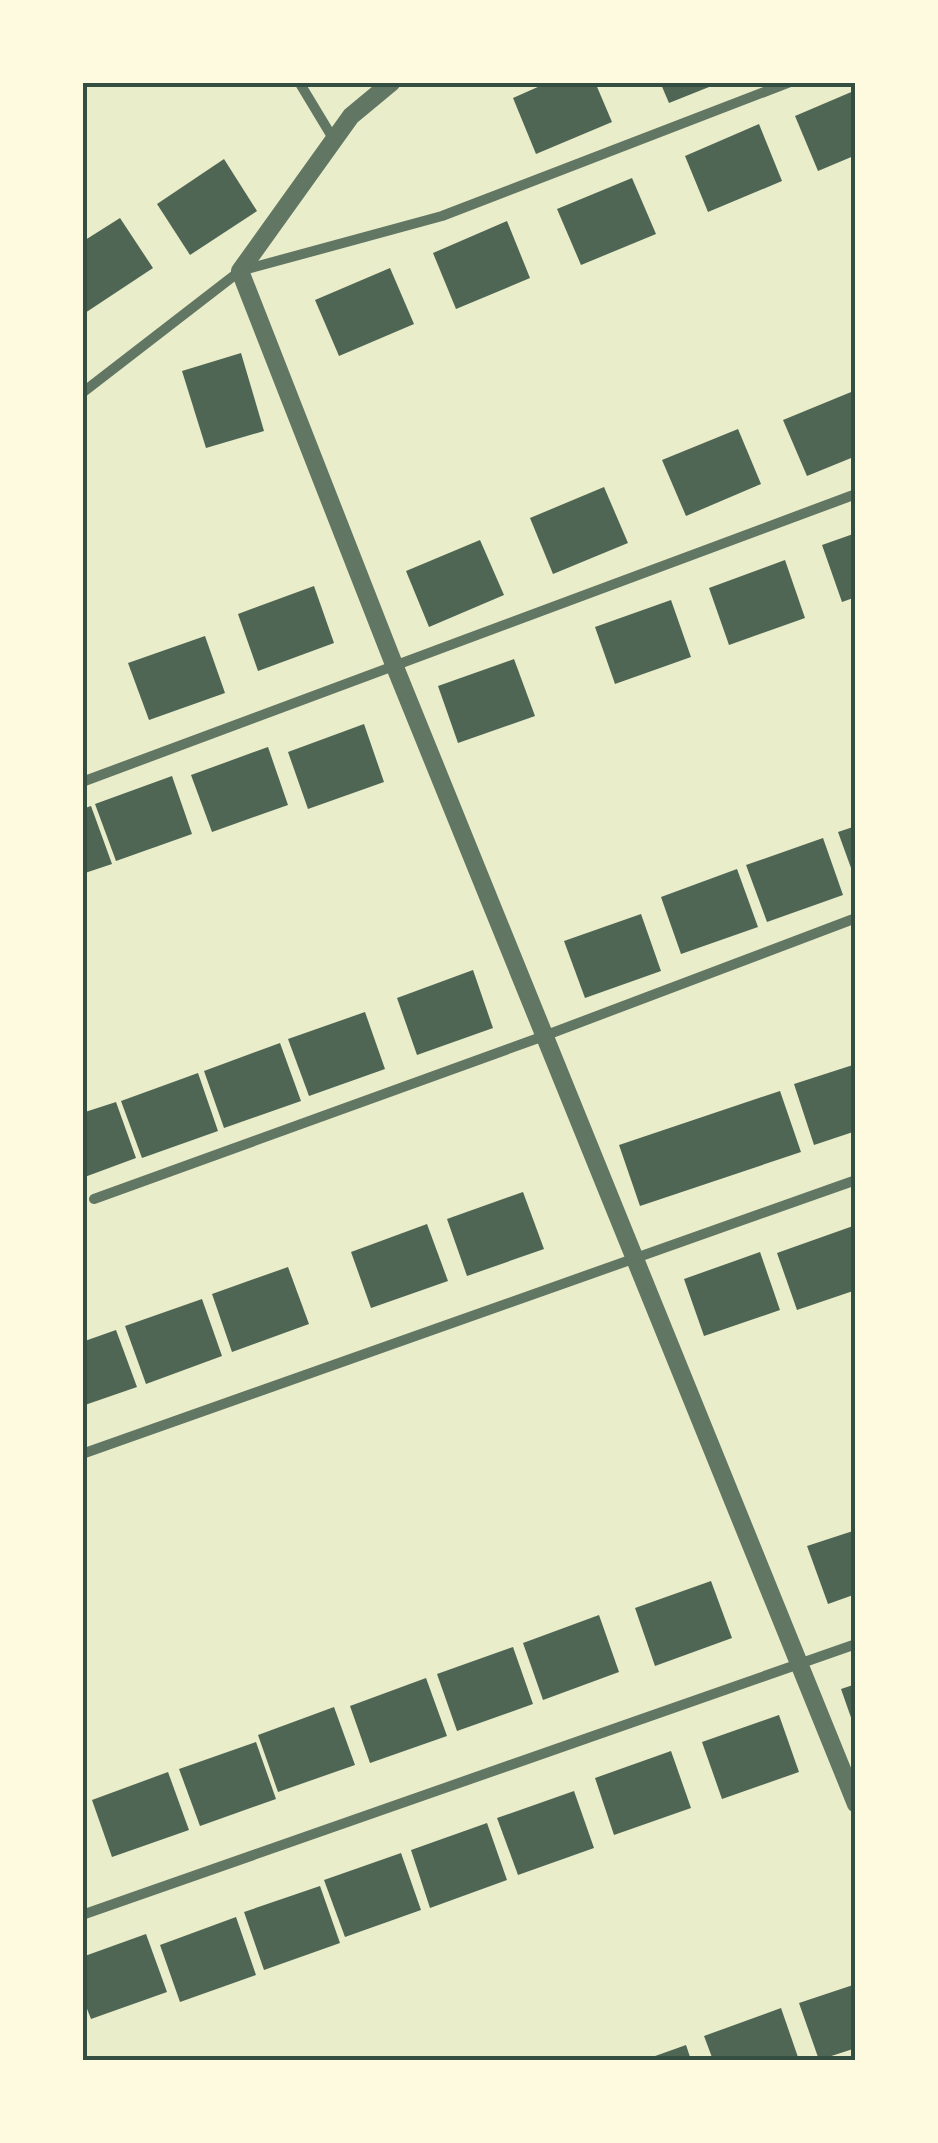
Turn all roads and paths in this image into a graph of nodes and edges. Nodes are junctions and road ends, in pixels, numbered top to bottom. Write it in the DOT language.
graph roads {
  1 [pos="299,82"];
  2 [pos="392,82"];
  3 [pos="790,82"];
  4 [pos="334,141"];
  5 [pos="240,271"];
  6 [pos="82,393"];
  7 [pos="856,494"];
  8 [pos="395,668"];
  9 [pos="82,782"];
  10 [pos="856,918"];
  11 [pos="544,1036"];
  12 [pos="856,1180"];
  13 [pos="94,1199"];
  14 [pos="636,1261"];
  15 [pos="82,1454"];
  16 [pos="856,1644"];
  17 [pos="798,1663"];
  18 [pos="856,1804"];
  19 [pos="82,1915"];
  1 -- 4 [label="street"];
  2 -- 4 [label="street"];
  3 -- 5 [label="street"];
  4 -- 5 [label="street"];
  5 -- 6 [label="street"];
  5 -- 8 [label="street"];
  7 -- 8 [label="street"];
  8 -- 9 [label="street"];
  8 -- 11 [label="street"];
  10 -- 11 [label="street"];
  11 -- 13 [label="street"];
  11 -- 14 [label="street"];
  12 -- 14 [label="street"];
  14 -- 15 [label="street"];
  14 -- 17 [label="street"];
  16 -- 17 [label="street"];
  17 -- 18 [label="street"];
  17 -- 19 [label="street"];
}
